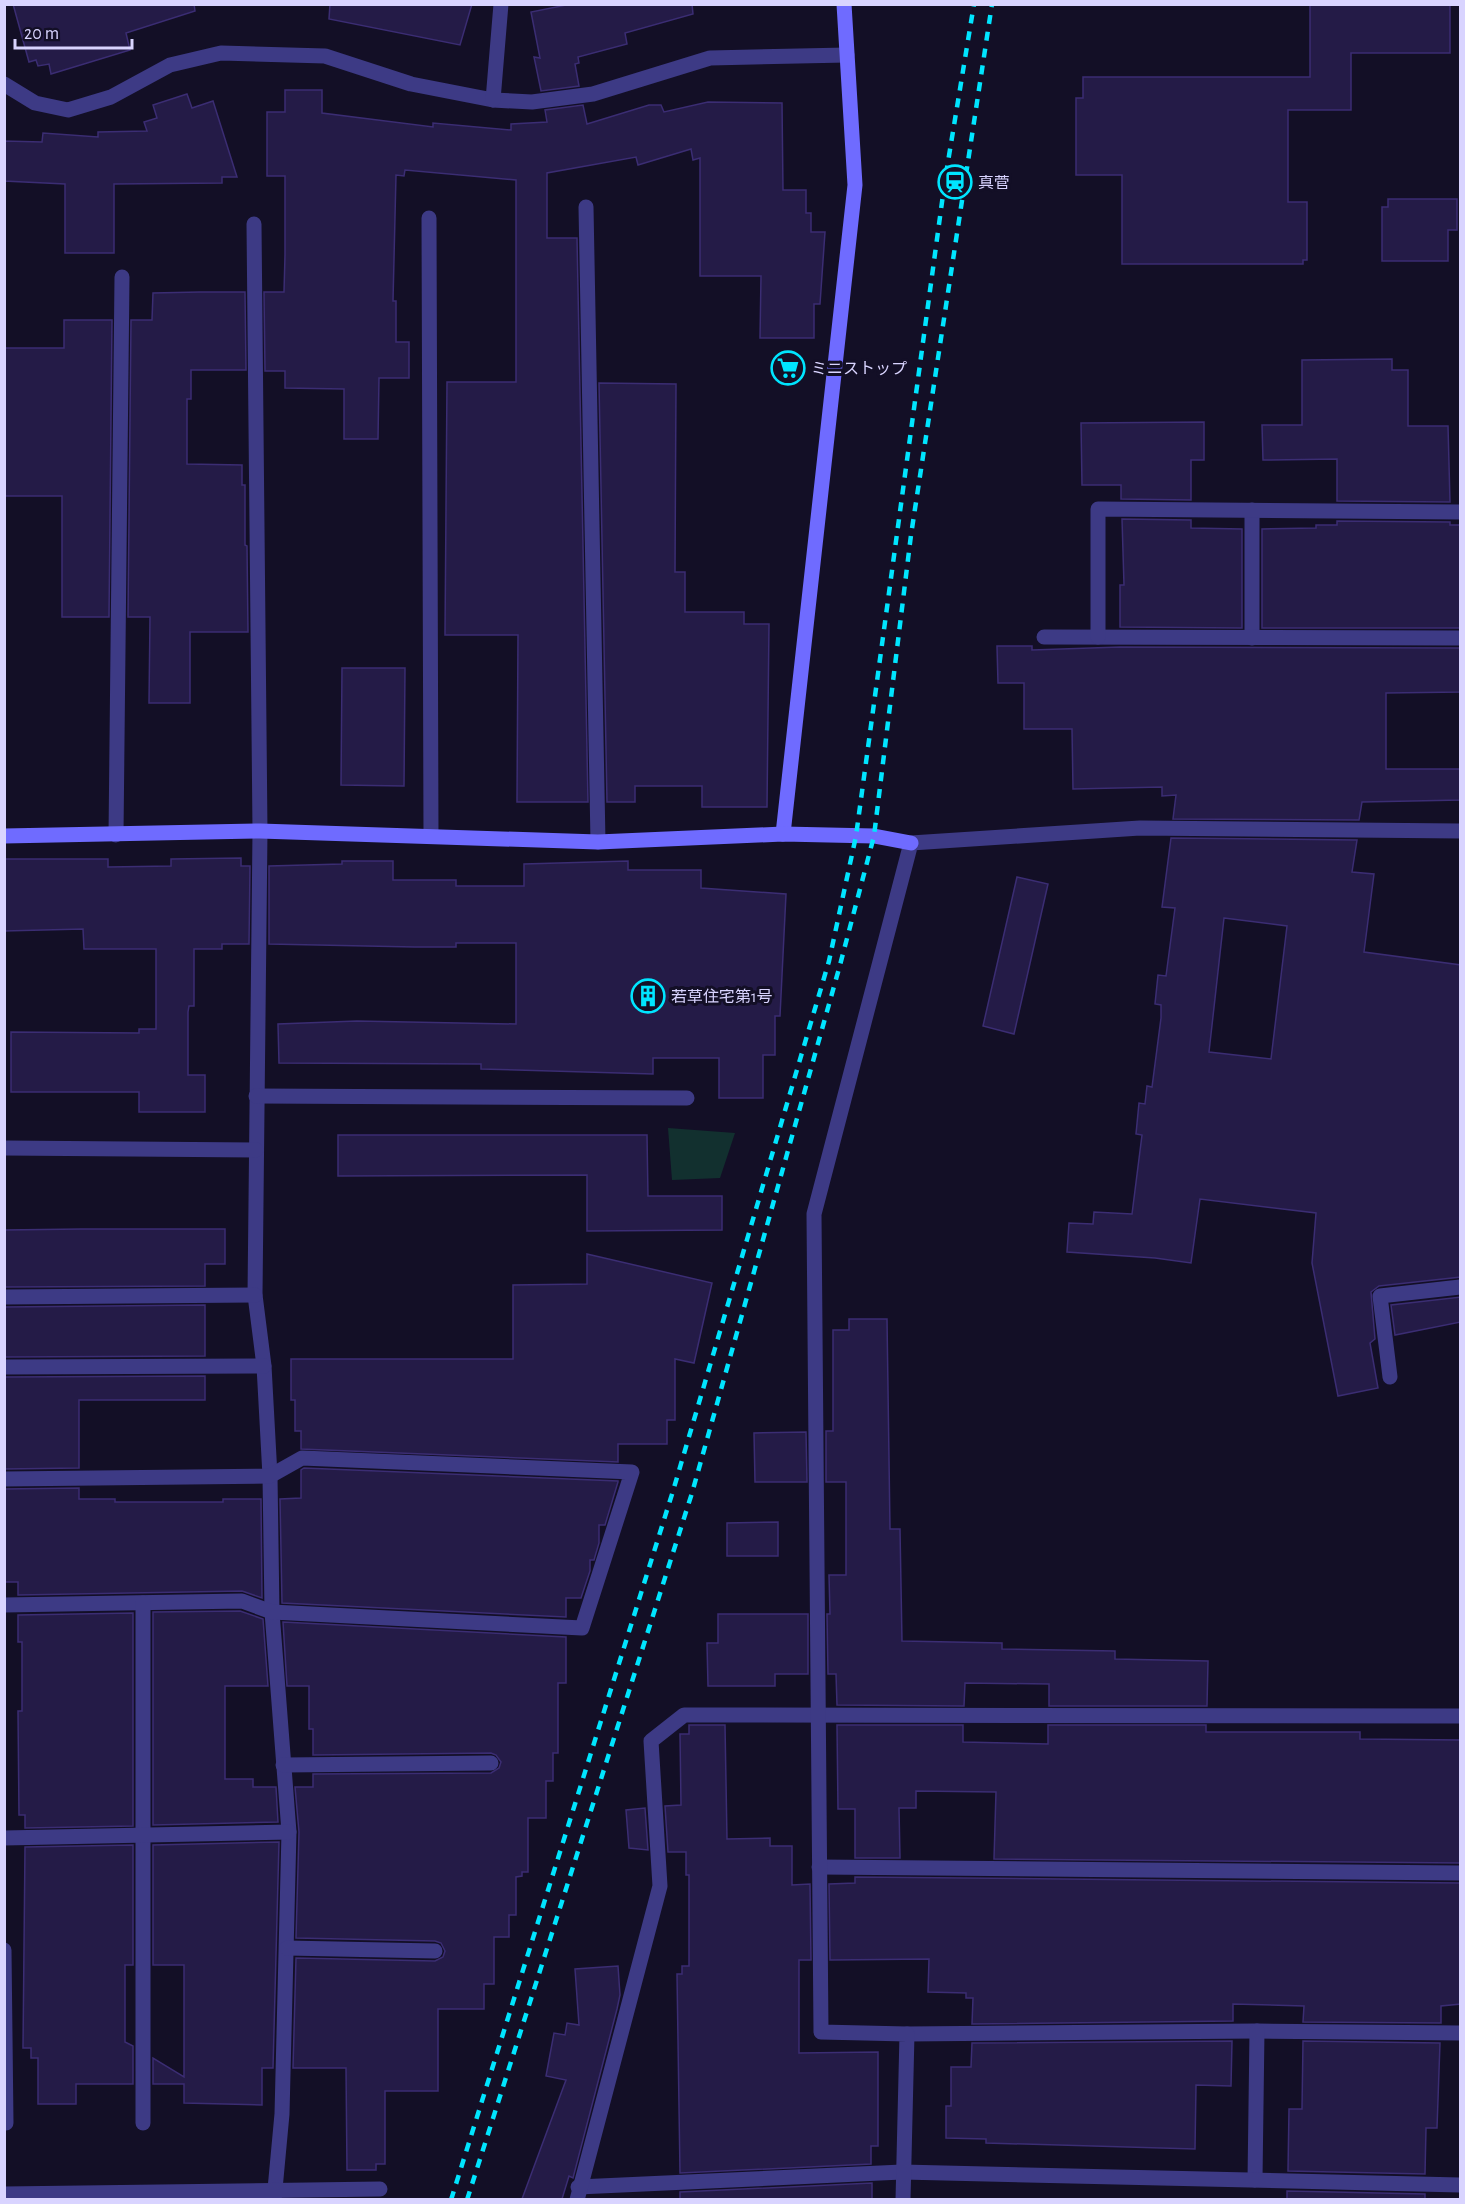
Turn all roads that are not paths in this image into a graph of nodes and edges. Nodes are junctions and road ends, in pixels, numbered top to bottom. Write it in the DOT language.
graph roads {
  1 [pos="501,4"];
  2 [pos="844,4"];
  3 [pos="848,55"];
  4 [pos="4,84"];
  5 [pos="493,100"];
  6 [pos="586,207"];
  7 [pos="429,218"];
  8 [pos="254,224"];
  9 [pos="122,277"];
  10 [pos="1252,510"];
  11 [pos="1461,512"];
  12 [pos="1044,637"];
  13 [pos="1098,637"];
  14 [pos="1252,638"];
  15 [pos="1461,638"];
  16 [pos="260,831"];
  17 [pos="1461,831"];
  18 [pos="783,834"];
  19 [pos="116,835"];
  20 [pos="4,836"];
  21 [pos="431,836"];
  22 [pos="598,842"];
  23 [pos="911,843"];
  24 [pos="256,1096"];
  25 [pos="687,1098"];
  26 [pos="4,1149"];
  27 [pos="256,1150"];
  28 [pos="1461,1287"];
  29 [pos="255,1295"];
  30 [pos="4,1297"];
  31 [pos="264,1366"];
  32 [pos="4,1367"];
  33 [pos="1390,1377"];
  34 [pos="270,1476"];
  35 [pos="4,1479"];
  36 [pos="143,1603"];
  37 [pos="4,1605"];
  38 [pos="272,1612"];
  39 [pos="819,1716"];
  40 [pos="1461,1716"];
  41 [pos="491,1763"];
  42 [pos="283,1765"];
  43 [pos="289,1832"];
  44 [pos="143,1834"];
  45 [pos="4,1838"];
  46 [pos="819,1867"];
  47 [pos="1461,1874"];
  48 [pos="287,1947"];
  49 [pos="4,1950"];
  50 [pos="435,1951"];
  51 [pos="1257,2031"];
  52 [pos="1461,2033"];
  53 [pos="907,2034"];
  54 [pos="6,2123"];
  55 [pos="143,2123"];
  56 [pos="902,2172"];
  57 [pos="1255,2180"];
  58 [pos="1461,2185"];
  59 [pos="380,2189"];
  60 [pos="578,2193"];
  61 [pos="4,2194"];
  62 [pos="274,2196"];
  63 [pos="903,2199"];
  1 -- 5 [label="street"];
  2 -- 3 [label="street"];
  3 -- 5 [label="street"];
  3 -- 18 [label="street"];
  4 -- 5 [label="street"];
  6 -- 22 [label="street"];
  7 -- 21 [label="street"];
  8 -- 16 [label="street"];
  9 -- 19 [label="street"];
  10 -- 11 [label="street"];
  10 -- 13 [label="street"];
  10 -- 14 [label="street"];
  12 -- 13 [label="street"];
  13 -- 14 [label="street"];
  14 -- 15 [label="street"];
  16 -- 19 [label="street"];
  16 -- 21 [label="street"];
  16 -- 24 [label="street"];
  17 -- 23 [label="street"];
  18 -- 22 [label="street"];
  18 -- 23 [label="street"];
  19 -- 20 [label="street"];
  21 -- 22 [label="street"];
  23 -- 39 [label="street"];
  24 -- 25 [label="street"];
  24 -- 27 [label="street"];
  26 -- 27 [label="street"];
  27 -- 29 [label="street"];
  28 -- 33 [label="street"];
  29 -- 30 [label="street"];
  29 -- 31 [label="street"];
  31 -- 32 [label="street"];
  31 -- 34 [label="street"];
  34 -- 35 [label="street"];
  34 -- 38 [label="street"];
  34 -- 38 [label="street"];
  36 -- 37 [label="street"];
  36 -- 38 [label="street"];
  36 -- 44 [label="street"];
  38 -- 42 [label="street"];
  39 -- 40 [label="street"];
  39 -- 46 [label="street"];
  39 -- 60 [label="street"];
  41 -- 42 [label="street"];
  42 -- 43 [label="street"];
  43 -- 44 [label="street"];
  43 -- 48 [label="street"];
  44 -- 45 [label="street"];
  44 -- 55 [label="street"];
  46 -- 47 [label="street"];
  46 -- 53 [label="street"];
  48 -- 50 [label="street"];
  48 -- 62 [label="street"];
  49 -- 54 [label="street"];
  51 -- 52 [label="street"];
  51 -- 53 [label="street"];
  51 -- 57 [label="street"];
  53 -- 56 [label="street"];
  56 -- 57 [label="street"];
  56 -- 60 [label="street"];
  56 -- 63 [label="street"];
  57 -- 58 [label="street"];
  59 -- 62 [label="street"];
  61 -- 62 [label="street"];
}
